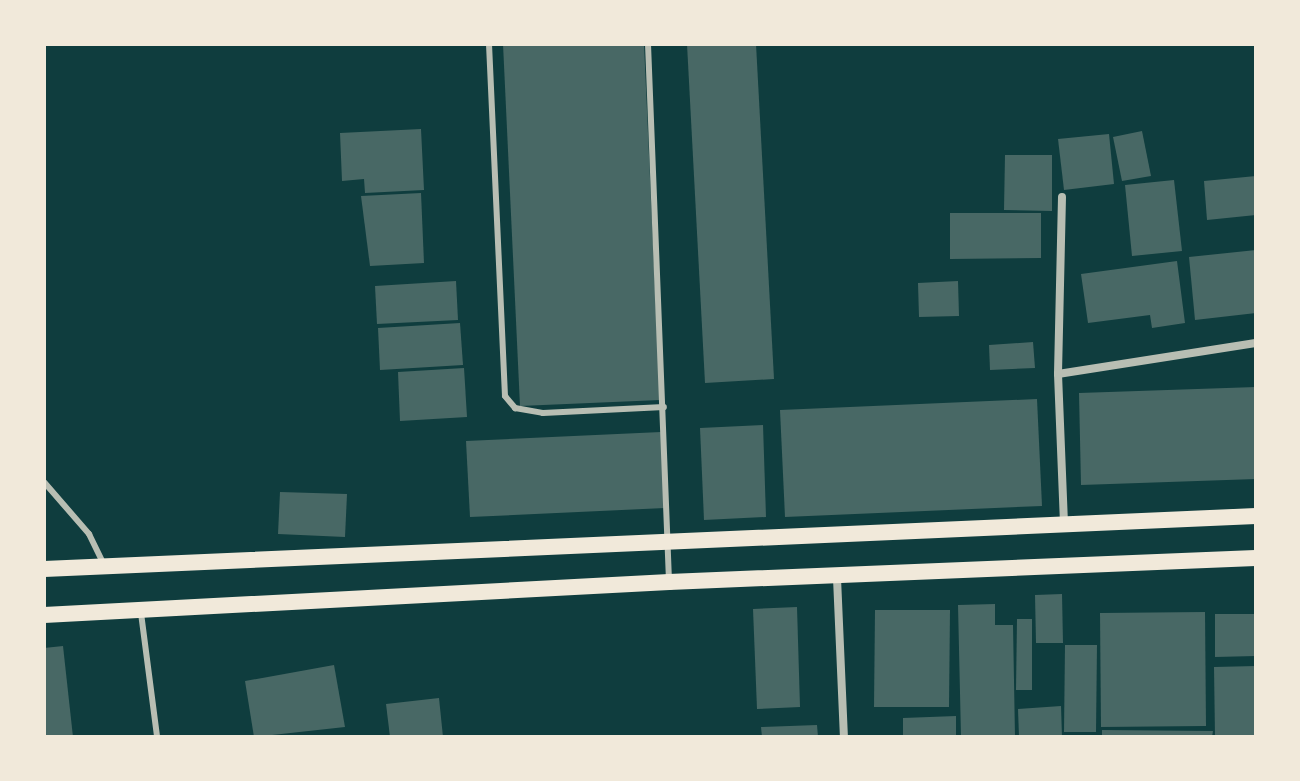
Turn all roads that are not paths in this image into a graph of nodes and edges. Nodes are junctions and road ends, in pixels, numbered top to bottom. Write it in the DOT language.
graph roads {
  1 [pos="489,44"];
  2 [pos="648,44"];
  3 [pos="1062,197"];
  4 [pos="1256,343"];
  5 [pos="1058,374"];
  6 [pos="664,407"];
  7 [pos="44,482"];
  8 [pos="1256,516"];
  9 [pos="1064,524"];
  10 [pos="671,539"];
  11 [pos="1256,558"];
  12 [pos="105,567"];
  13 [pos="44,569"];
  14 [pos="837,578"];
  15 [pos="669,582"];
  16 [pos="140,610"];
  17 [pos="44,615"];
  18 [pos="157,737"];
  19 [pos="844,737"];
  1 -- 6 [label="lane"];
  2 -- 6 [label="lane"];
  3 -- 5 [label="street"];
  4 -- 5 [label="street"];
  5 -- 9 [label="street"];
  6 -- 10 [label="lane"];
  7 -- 12 [label="lane"];
  8 -- 9 [label="main road"];
  9 -- 10 [label="main road"];
  10 -- 12 [label="main road"];
  10 -- 15 [label="lane"];
  11 -- 14 [label="main road"];
  12 -- 13 [label="main road"];
  14 -- 15 [label="main road"];
  14 -- 19 [label="street"];
  15 -- 16 [label="main road"];
  16 -- 17 [label="main road"];
  16 -- 18 [label="lane"];
}
